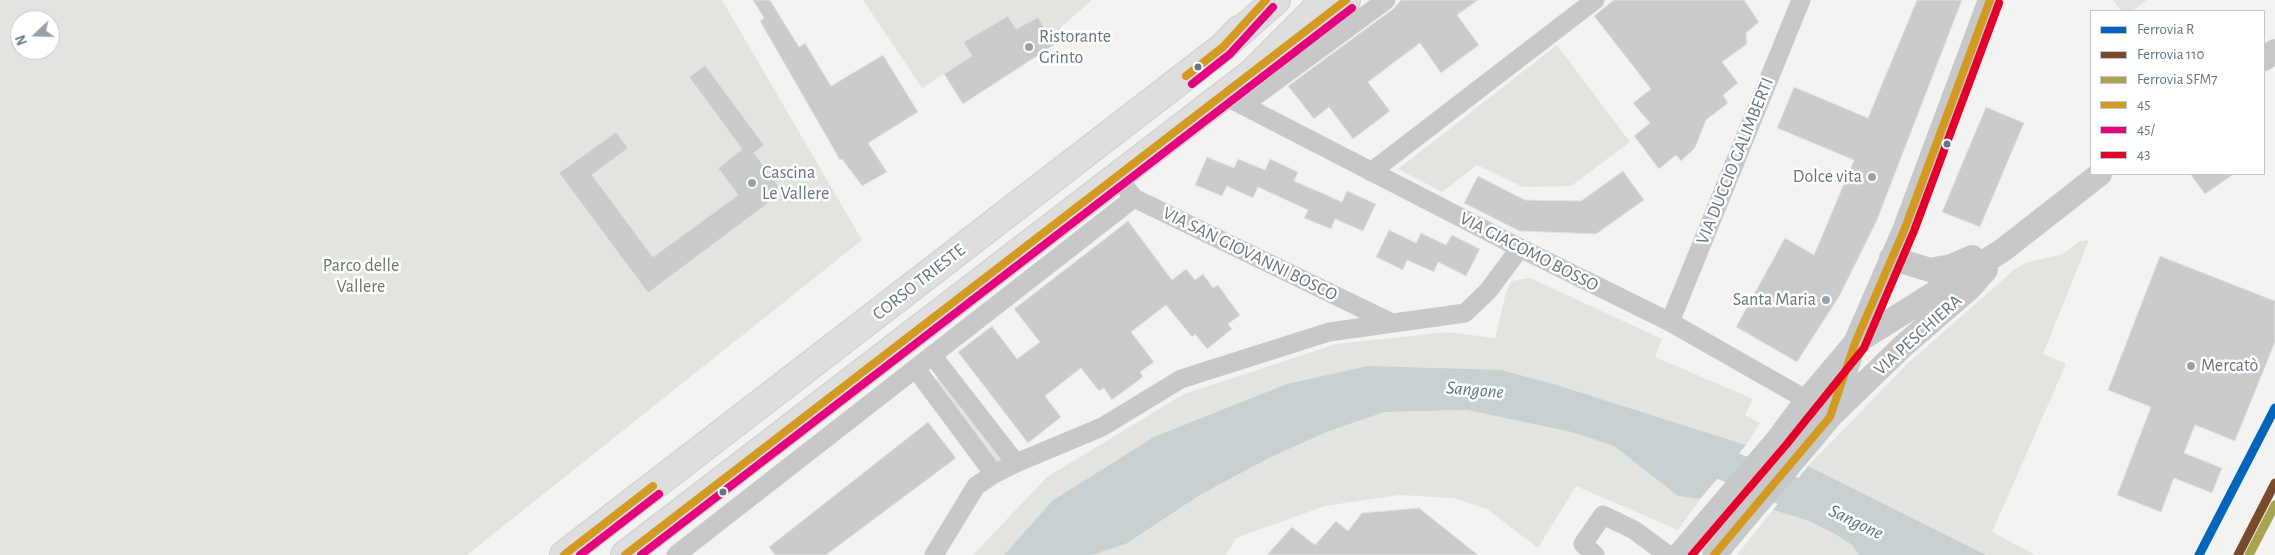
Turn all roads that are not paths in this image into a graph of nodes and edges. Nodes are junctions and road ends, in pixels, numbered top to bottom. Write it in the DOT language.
graph roads {
  1 [pos="1266,0"];
  2 [pos="1276,0"];
  3 [pos="1325,0"];
  4 [pos="1346,0"];
  5 [pos="1386,0"];
  6 [pos="1595,0"];
  7 [pos="1801,0"];
  8 [pos="1990,0"];
  9 [pos="1224,48"];
  10 [pos="1250,75"];
  11 [pos="1233,100"];
  12 [pos="1371,172"];
  13 [pos="2099,175"];
  14 [pos="1117,177"];
  15 [pos="1134,198"];
  16 [pos="1520,248"];
  17 [pos="2003,250"];
  18 [pos="1891,258"];
  19 [pos="1390,322"];
  20 [pos="1670,322"];
  21 [pos="1855,342"];
  22 [pos="932,355"];
  23 [pos="916,369"];
  24 [pos="1807,400"];
  25 [pos="1830,417"];
  26 [pos="1016,463"];
  27 [pos="1790,463"];
  28 [pos="994,474"];
  29 [pos="1718,551"];
  30 [pos="564,555"];
  31 [pos="626,555"];
  32 [pos="676,555"];
  33 [pos="934,555"];
  34 [pos="1595,555"];
  35 [pos="1668,555"];
  36 [pos="1679,555"];
  1 -- 9 [label="main road, CORSO TRIESTE"];
  2 -- 9 [label="main road"];
  3 -- 10 [label="main road"];
  4 -- 10 [label="main road, CORSO TRIESTE"];
  5 -- 11 [label="street"];
  6 -- 12 [label="street"];
  7 -- 20 [label="street, VIA DUCCIO GALIMBERTI"];
  8 -- 18 [label="street"];
  9 -- 30 [label="main road, CORSO TRIESTE"];
  10 -- 11 [label="main road, CORSO TRIESTE"];
  11 -- 12 [label="street, VIA GIACOMO BOSSO"];
  11 -- 14 [label="main road, CORSO TRIESTE"];
  12 -- 16 [label="street, VIA GIACOMO BOSSO"];
  13 -- 17 [label="street, VIA PESCHIERA"];
  14 -- 15 [label="street, VIA SAN GIOVANNI BOSCO"];
  14 -- 31 [label="main road, CORSO TRIESTE"];
  15 -- 19 [label="street, VIA SAN GIOVANNI BOSCO"];
  15 -- 22 [label="street"];
  16 -- 19 [label="street, VIA SAN GIOVANNI BOSCO"];
  16 -- 20 [label="street, VIA GIACOMO BOSSO"];
  17 -- 18 [label="street, VIA PESCHIERA"];
  17 -- 21 [label="street, VIA PESCHIERA"];
  17 -- 25 [label="street, VIA PESCHIERA"];
  18 -- 21 [label="street"];
  19 -- 26 [label="street, VIA SAN GIOVANNI BOSCO"];
  20 -- 24 [label="street, VIA GIACOMO BOSSO"];
  21 -- 24 [label="street"];
  21 -- 25 [label="street"];
  22 -- 23 [label="street"];
  22 -- 26 [label="street"];
  23 -- 28 [label="street"];
  23 -- 32 [label="street"];
  24 -- 25 [label="street, VIA GIACOMO BOSSO"];
  24 -- 27 [label="street"];
  24 -- 36 [label="street"];
  25 -- 27 [label="street, VIA PESCHIERA"];
  26 -- 28 [label="street, VIA SAN GIOVANNI BOSCO"];
  27 -- 29 [label="street"];
  28 -- 33 [label="street, VIA SAN GIOVANNI BOSCO"];
  34 -- 35 [label="street"];
}
